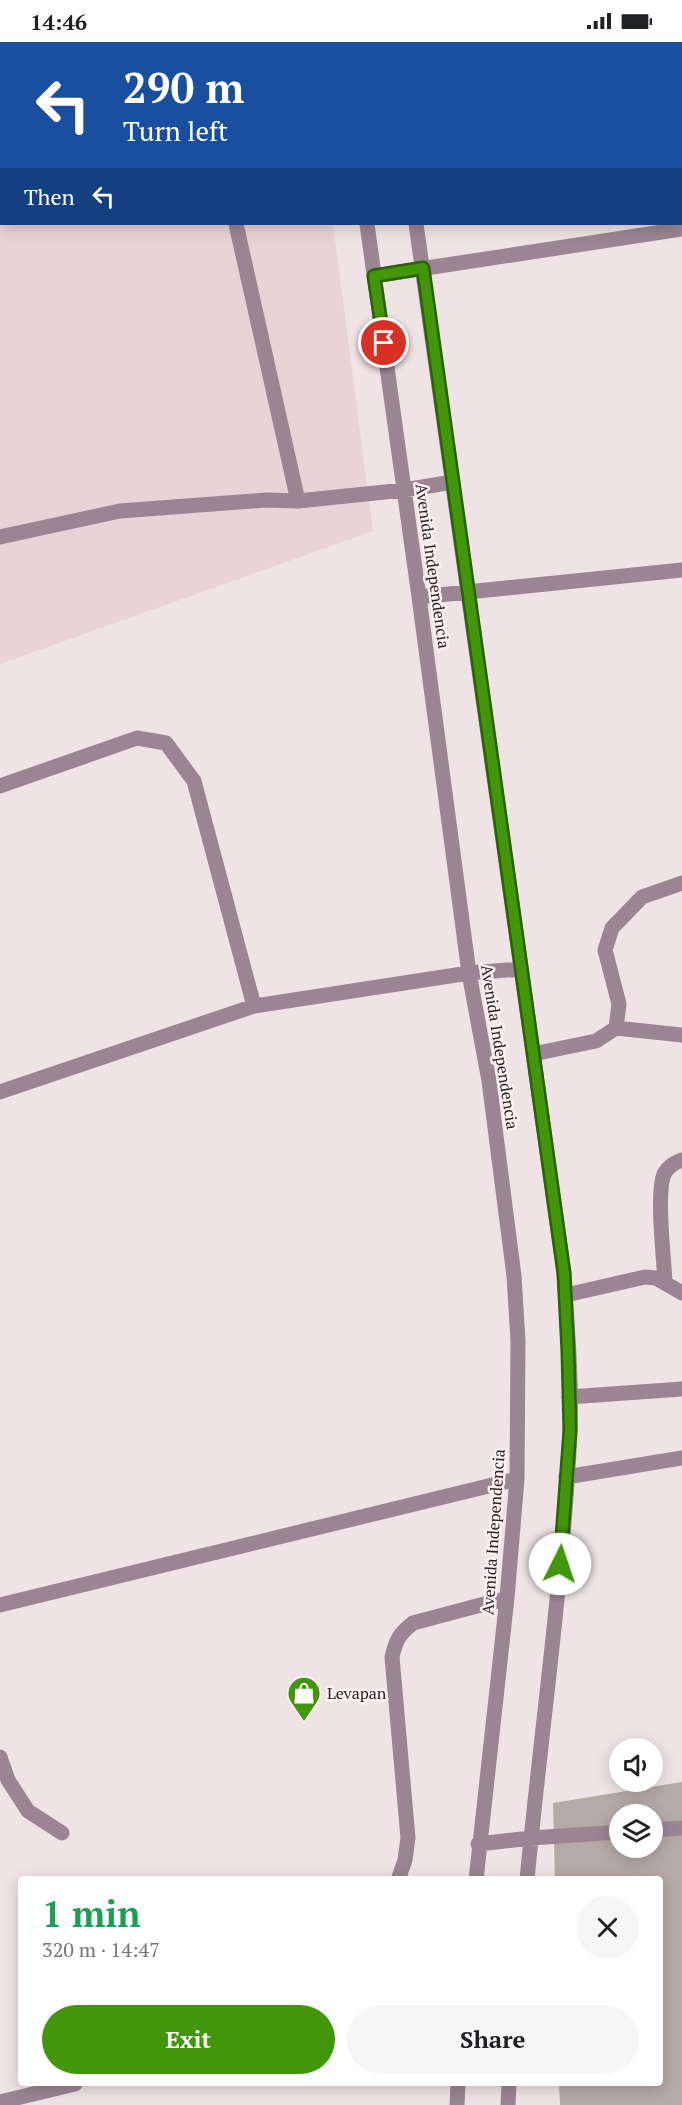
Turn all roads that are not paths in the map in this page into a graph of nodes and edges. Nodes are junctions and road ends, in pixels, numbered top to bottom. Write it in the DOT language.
graph roads {
  1 [pos="236,225"];
  2 [pos="367,225"];
  3 [pos="416,225"];
  4 [pos="682,229"];
  5 [pos="423,268"];
  6 [pos="374,276"];
  7 [pos="453,482"];
  8 [pos="404,490"];
  9 [pos="298,501"];
  10 [pos="0,537"];
  11 [pos="682,570"];
  12 [pos="467,592"];
  13 [pos="419,597"];
  14 [pos="0,786"];
  15 [pos="682,884"];
  16 [pos="521,969"];
  17 [pos="469,973"];
  18 [pos="254,1006"];
  19 [pos="615,1028"];
  20 [pos="682,1035"];
  21 [pos="533,1054"];
  22 [pos="0,1092"];
  23 [pos="682,1160"];
  24 [pos="665,1282"];
  25 [pos="682,1293"];
  26 [pos="566,1295"];
  27 [pos="682,1389"];
  28 [pos="569,1397"];
  29 [pos="682,1458"];
  30 [pos="566,1477"];
  31 [pos="517,1479"];
  32 [pos="507,1598"];
  33 [pos="0,1605"];
  34 [pos="0,1757"];
  35 [pos="682,1828"];
  36 [pos="663,1829"];
  37 [pos="62,1833"];
  38 [pos="609,1833"];
  39 [pos="531,1838"];
  40 [pos="478,1844"];
  41 [pos="399,1876"];
  42 [pos="476,1876"];
  43 [pos="527,1876"];
  44 [pos="67,2086"];
  45 [pos="458,2086"];
  46 [pos="509,2086"];
  47 [pos="0,2102"];
  48 [pos="457,2105"];
  49 [pos="508,2105"];
  1 -- 9 [label="street"];
  2 -- 6 [label="street, Avenida Independencia"];
  3 -- 5 [label="street, Avenida Independencia"];
  4 -- 5 [label="street"];
  5 -- 6 [label="street"];
  5 -- 7 [label="street, Avenida Independencia"];
  6 -- 8 [label="street, Avenida Independencia"];
  7 -- 8 [label="street"];
  7 -- 12 [label="street, Avenida Independencia"];
  8 -- 9 [label="street"];
  8 -- 13 [label="street, Avenida Independencia"];
  9 -- 10 [label="street"];
  11 -- 12 [label="street"];
  12 -- 13 [label="street"];
  12 -- 16 [label="street, Avenida Independencia"];
  13 -- 17 [label="street, Avenida Independencia"];
  14 -- 18 [label="street"];
  15 -- 19 [label="street"];
  16 -- 17 [label="street"];
  16 -- 21 [label="street, Avenida Independencia"];
  17 -- 18 [label="street"];
  17 -- 31 [label="street, Avenida Independencia"];
  18 -- 22 [label="street"];
  19 -- 20 [label="street"];
  19 -- 21 [label="street"];
  21 -- 26 [label="street, Avenida Independencia"];
  23 -- 24 [label="street"];
  24 -- 25 [label="street"];
  24 -- 26 [label="street"];
  26 -- 28 [label="street, Avenida Independencia"];
  27 -- 28 [label="street"];
  28 -- 30 [label="street, Avenida Independencia"];
  29 -- 30 [label="street"];
  30 -- 39 [label="street, Avenida Independencia"];
  31 -- 32 [label="street, Avenida Independencia"];
  31 -- 33 [label="street"];
  32 -- 40 [label="street, Avenida Independencia"];
  32 -- 41 [label="street"];
  34 -- 37 [label="street"];
  35 -- 36 [label="street"];
  38 -- 39 [label="street"];
  39 -- 40 [label="street"];
  39 -- 43 [label="street, Avenida Independencia"];
  40 -- 42 [label="street, Avenida Independencia"];
  44 -- 47 [label="street"];
  45 -- 48 [label="street"];
  46 -- 49 [label="street"];
}
